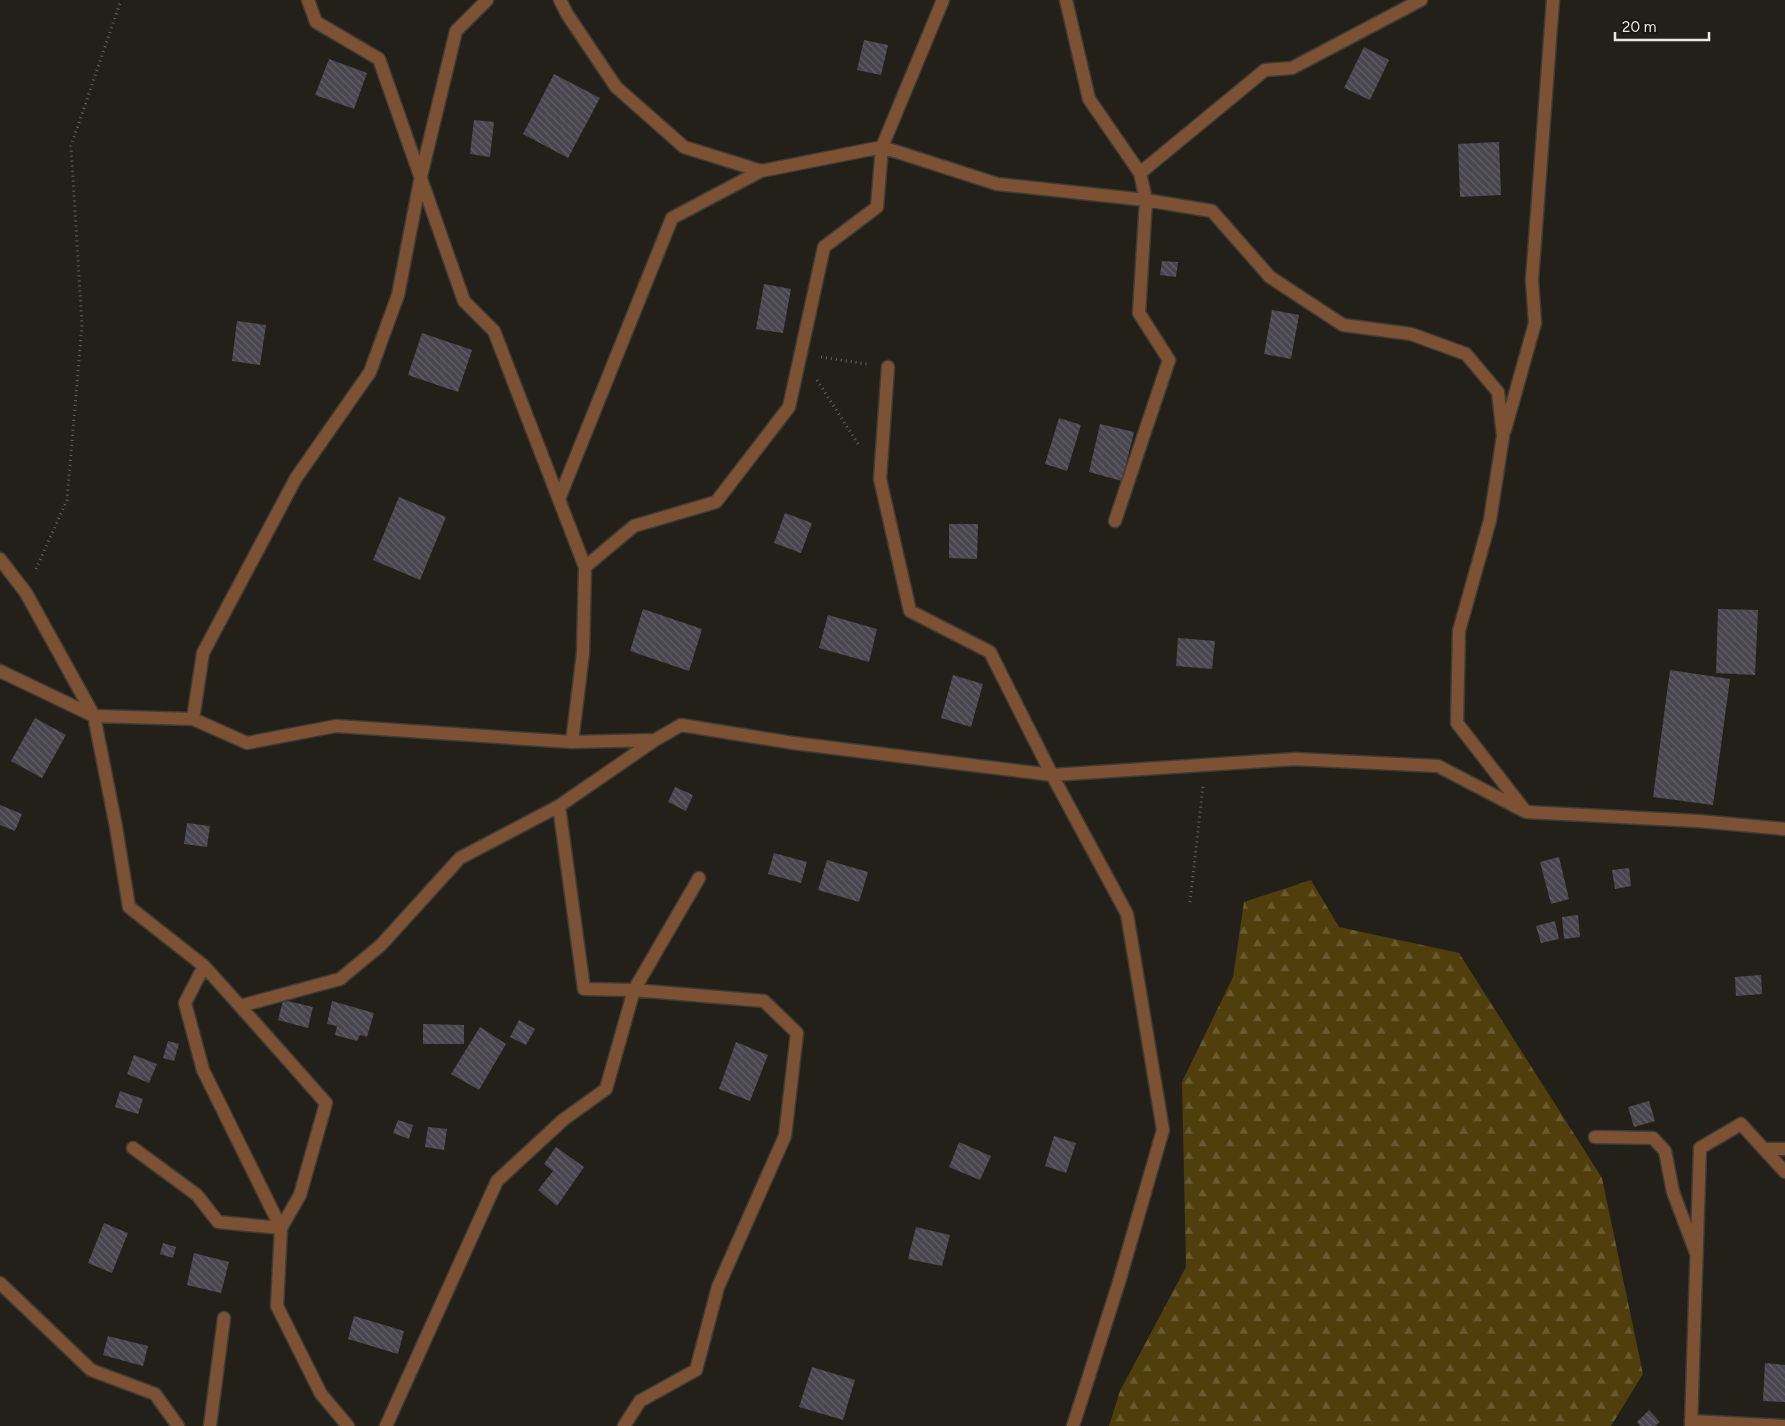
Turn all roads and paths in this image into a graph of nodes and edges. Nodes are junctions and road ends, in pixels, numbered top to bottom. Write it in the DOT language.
graph roads {
  1 [pos="121,0"];
  2 [pos="308,0"];
  3 [pos="487,0"];
  4 [pos="560,0"];
  5 [pos="943,0"];
  6 [pos="1066,0"];
  7 [pos="1421,0"];
  8 [pos="1553,0"];
  9 [pos="882,147"];
  10 [pos="761,171"];
  11 [pos="1140,173"];
  12 [pos="420,176"];
  13 [pos="1146,200"];
  14 [pos="801,354"];
  15 [pos="888,367"];
  16 [pos="1503,436"];
  17 [pos="880,479"];
  18 [pos="559,499"];
  19 [pos="1115,521"];
  20 [pos="0,559"];
  21 [pos="585,567"];
  22 [pos="26,592"];
  23 [pos="0,671"];
  24 [pos="94,716"];
  25 [pos="193,719"];
  26 [pos="654,740"];
  27 [pos="572,742"];
  28 [pos="1206,765"];
  29 [pos="1052,775"];
  30 [pos="559,806"];
  31 [pos="1526,812"];
  32 [pos="1785,829"];
  33 [pos="699,878"];
  34 [pos="1190,902"];
  35 [pos="204,966"];
  36 [pos="634,990"];
  37 [pos="240,1006"];
  38 [pos="1595,1137"];
  39 [pos="132,1148"];
  40 [pos="1764,1149"];
  41 [pos="1785,1149"];
  42 [pos="1785,1172"];
  43 [pos="281,1228"];
  44 [pos="1697,1253"];
  45 [pos="0,1283"];
  46 [pos="224,1318"];
  47 [pos="1691,1423"];
  48 [pos="178,1426"];
  49 [pos="210,1426"];
  50 [pos="348,1426"];
  51 [pos="386,1426"];
  52 [pos="624,1426"];
  53 [pos="1073,1426"];
  54 [pos="1783,1426"];
  1 -- 22 [label="path"];
  2 -- 12 [label="street"];
  3 -- 12 [label="street"];
  4 -- 10 [label="street"];
  5 -- 9 [label="street"];
  6 -- 11 [label="street"];
  7 -- 11 [label="street"];
  8 -- 16 [label="street"];
  9 -- 10 [label="street"];
  9 -- 13 [label="street"];
  9 -- 14 [label="street"];
  10 -- 18 [label="street"];
  11 -- 13 [label="street"];
  12 -- 18 [label="street"];
  12 -- 25 [label="street"];
  13 -- 16 [label="street"];
  13 -- 19 [label="street"];
  14 -- 15 [label="path"];
  14 -- 17 [label="path"];
  14 -- 21 [label="street"];
  15 -- 17 [label="street"];
  16 -- 31 [label="street"];
  17 -- 29 [label="street"];
  18 -- 21 [label="street"];
  20 -- 22 [label="street"];
  21 -- 27 [label="street"];
  22 -- 24 [label="street"];
  23 -- 24 [label="street"];
  24 -- 25 [label="street"];
  24 -- 35 [label="street"];
  25 -- 27 [label="street"];
  26 -- 27 [label="street"];
  26 -- 29 [label="street"];
  26 -- 30 [label="street"];
  28 -- 29 [label="street"];
  28 -- 31 [label="street"];
  28 -- 34 [label="path"];
  29 -- 53 [label="street"];
  30 -- 36 [label="street"];
  30 -- 37 [label="street"];
  31 -- 32 [label="street"];
  33 -- 36 [label="street"];
  35 -- 37 [label="street"];
  35 -- 43 [label="street"];
  36 -- 51 [label="street"];
  36 -- 52 [label="street"];
  37 -- 43 [label="street"];
  38 -- 44 [label="street"];
  39 -- 43 [label="street"];
  40 -- 41 [label="street"];
  40 -- 42 [label="street"];
  40 -- 44 [label="street"];
  43 -- 50 [label="street"];
  44 -- 47 [label="street"];
  45 -- 48 [label="street"];
  46 -- 49 [label="street"];
  47 -- 54 [label="street"];
}
